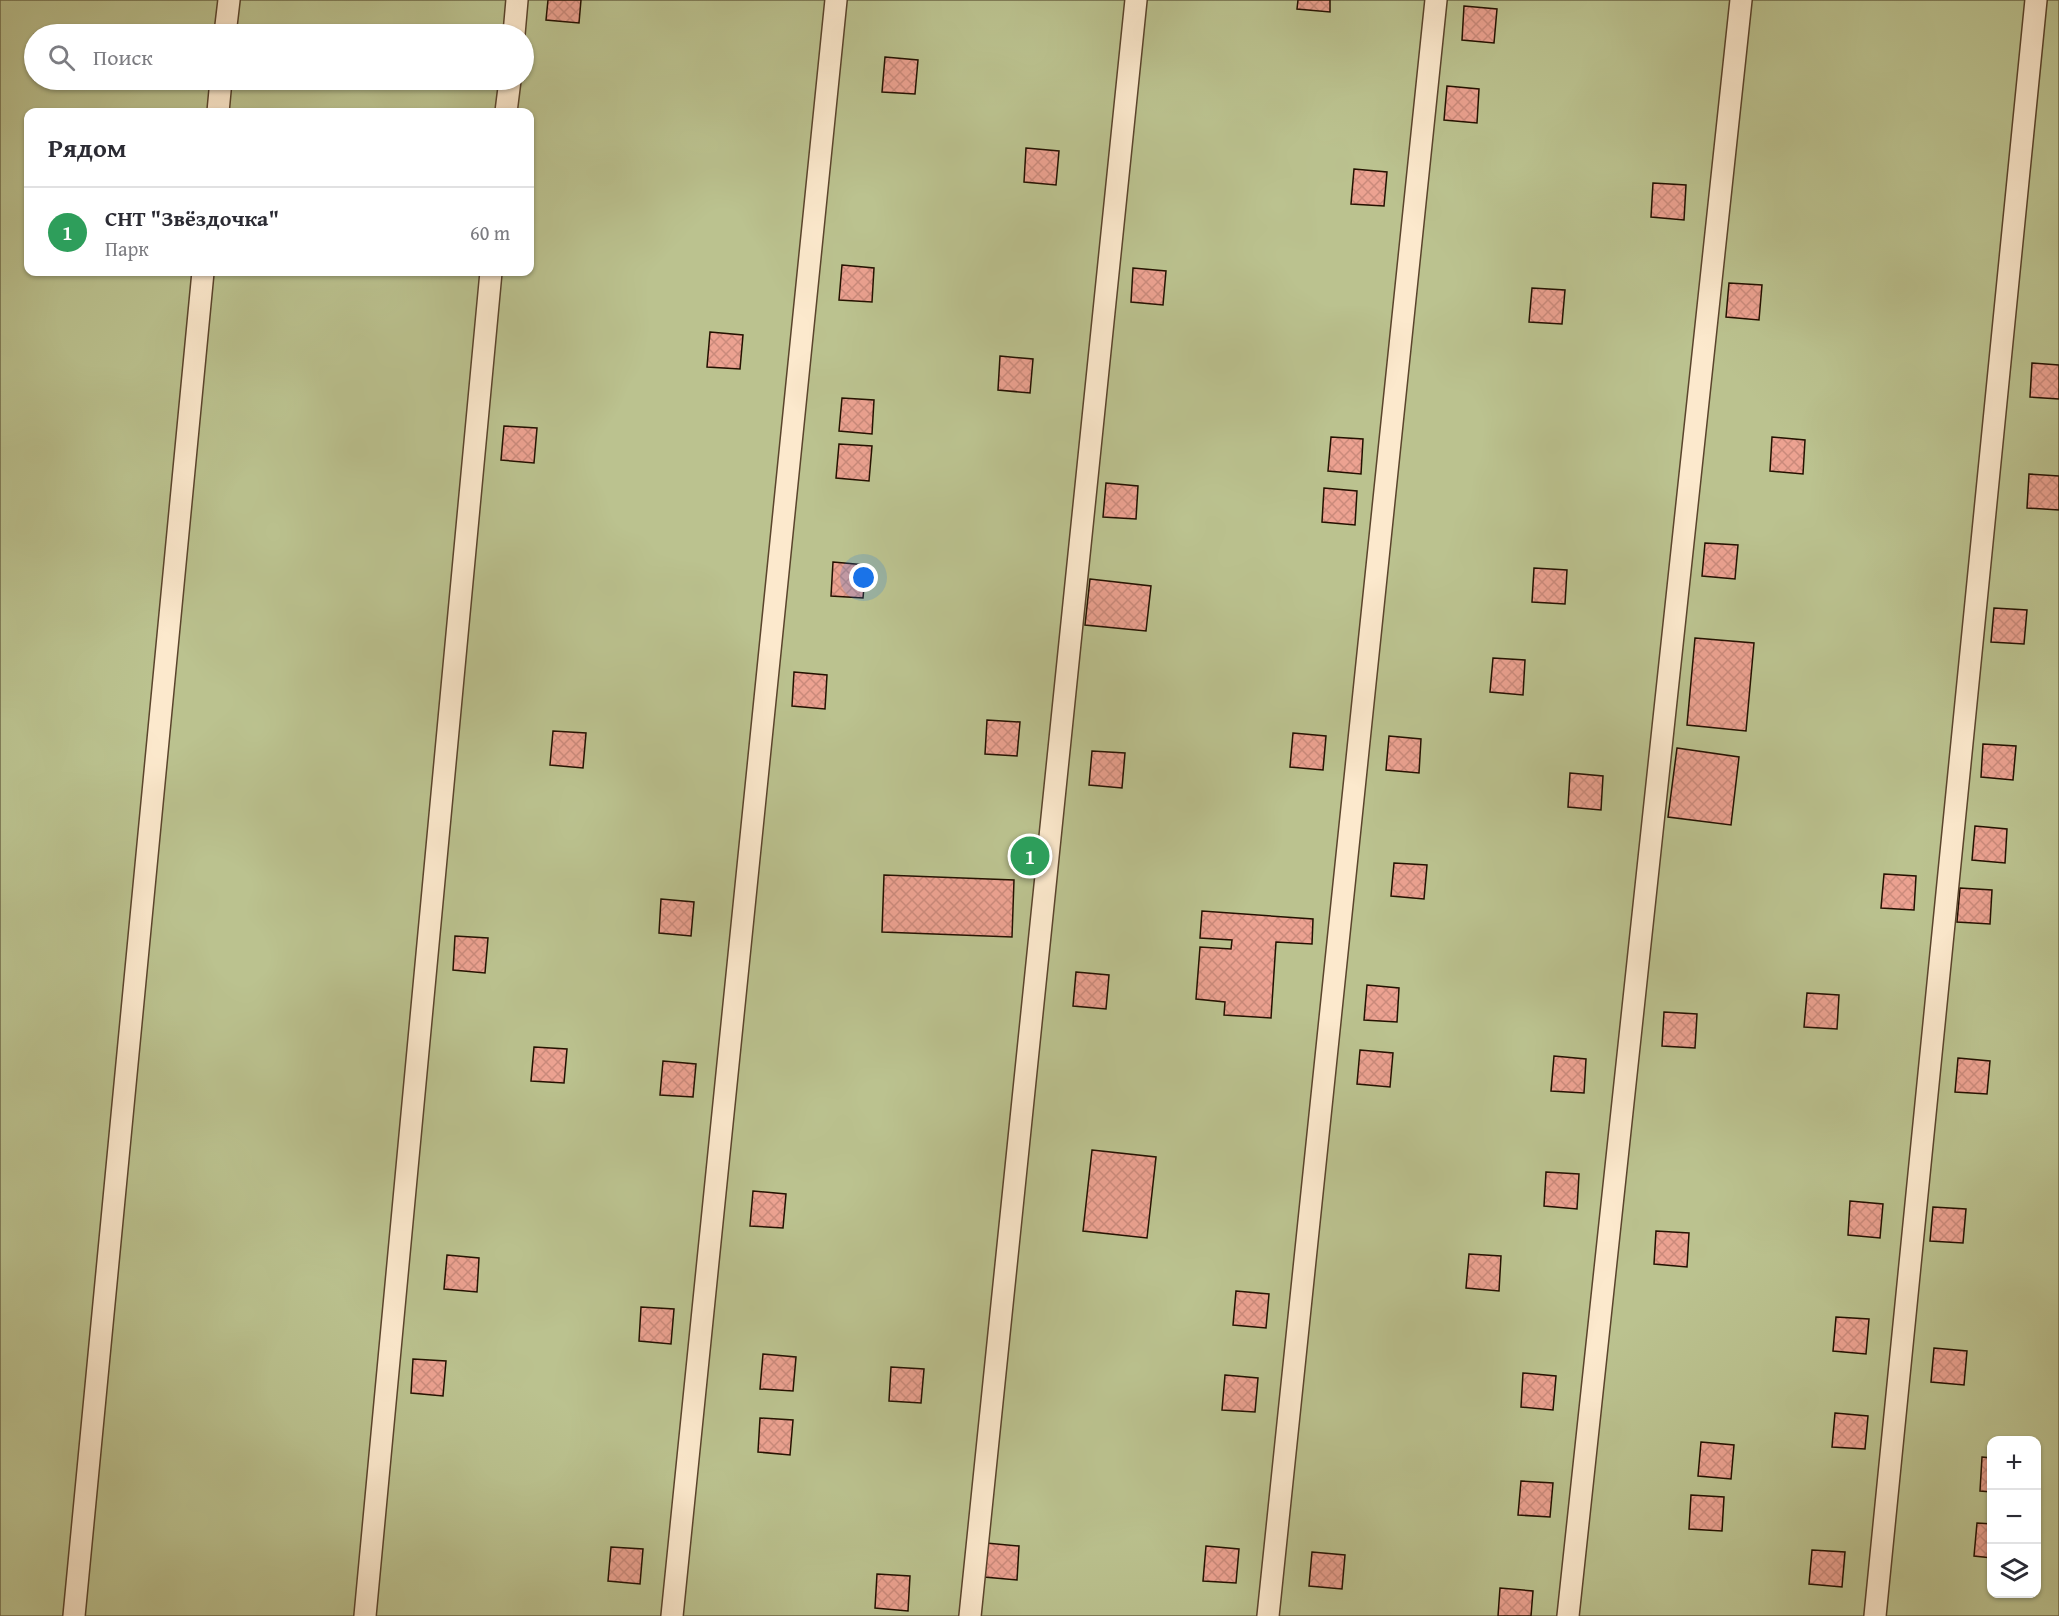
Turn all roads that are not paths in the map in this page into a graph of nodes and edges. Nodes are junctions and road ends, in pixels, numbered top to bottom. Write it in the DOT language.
graph roads {
  1 [pos="229,0"];
  2 [pos="517,0"];
  3 [pos="836,0"];
  4 [pos="1136,0"];
  5 [pos="1436,0"];
  6 [pos="1741,0"];
  7 [pos="2036,0"];
  8 [pos="226,24"];
  9 [pos="515,24"];
  10 [pos="220,90"];
  11 [pos="509,90"];
  12 [pos="218,108"];
  13 [pos="506,108"];
  14 [pos="203,276"];
  15 [pos="491,276"];
  16 [pos="74,1616"];
  17 [pos="364,1616"];
  18 [pos="672,1616"];
  19 [pos="970,1616"];
  20 [pos="1268,1616"];
  21 [pos="1568,1616"];
  22 [pos="1875,1616"];
  1 -- 8 [label="lane"];
  2 -- 9 [label="lane"];
  3 -- 18 [label="lane"];
  4 -- 19 [label="lane"];
  5 -- 20 [label="lane"];
  6 -- 21 [label="lane"];
  7 -- 22 [label="lane"];
  10 -- 12 [label="lane"];
  11 -- 13 [label="lane"];
  14 -- 16 [label="lane"];
  15 -- 17 [label="lane"];
}
